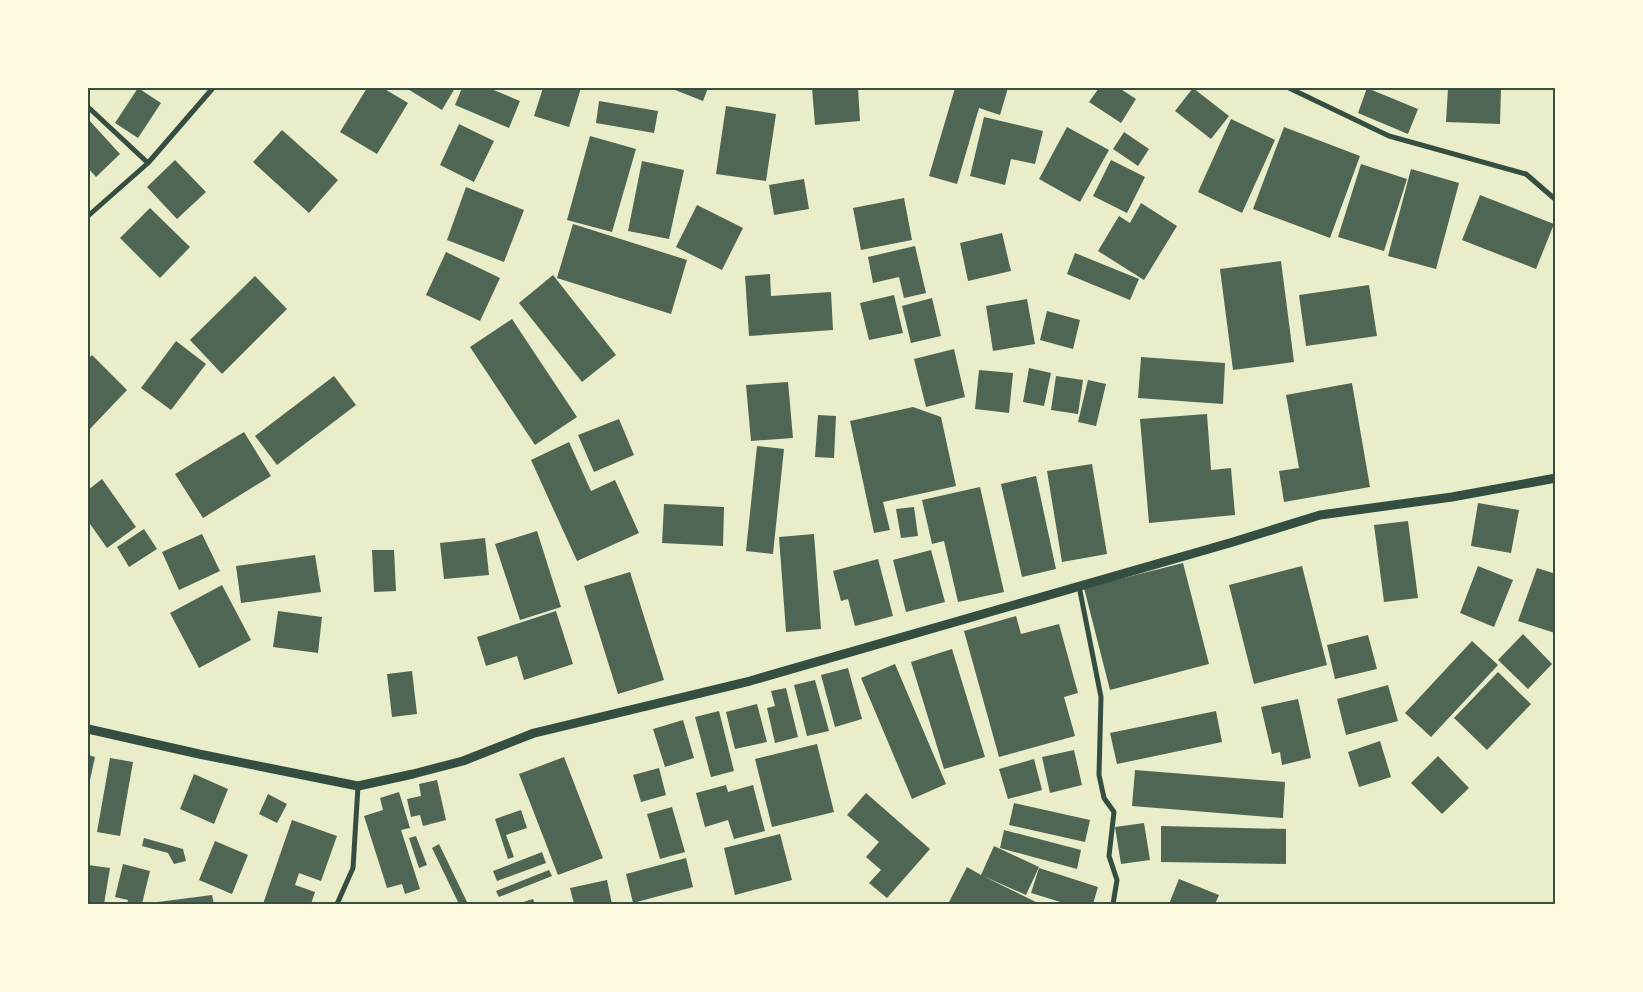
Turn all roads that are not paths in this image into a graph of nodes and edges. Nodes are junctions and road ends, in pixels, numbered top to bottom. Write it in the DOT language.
graph roads {
  1 [pos="213,88"];
  2 [pos="1289,88"];
  3 [pos="88,107"];
  4 [pos="148,163"];
  5 [pos="1556,200"];
  6 [pos="88,216"];
  7 [pos="1556,478"];
  8 [pos="1080,586"];
  9 [pos="88,729"];
  10 [pos="358,786"];
  11 [pos="337,904"];
  12 [pos="1114,904"];
  1 -- 4 [label="street"];
  2 -- 5 [label="street"];
  3 -- 4 [label="street"];
  4 -- 6 [label="street"];
  7 -- 8 [label="street"];
  8 -- 10 [label="street"];
  8 -- 12 [label="street"];
  9 -- 10 [label="street"];
  10 -- 11 [label="street"];
}
